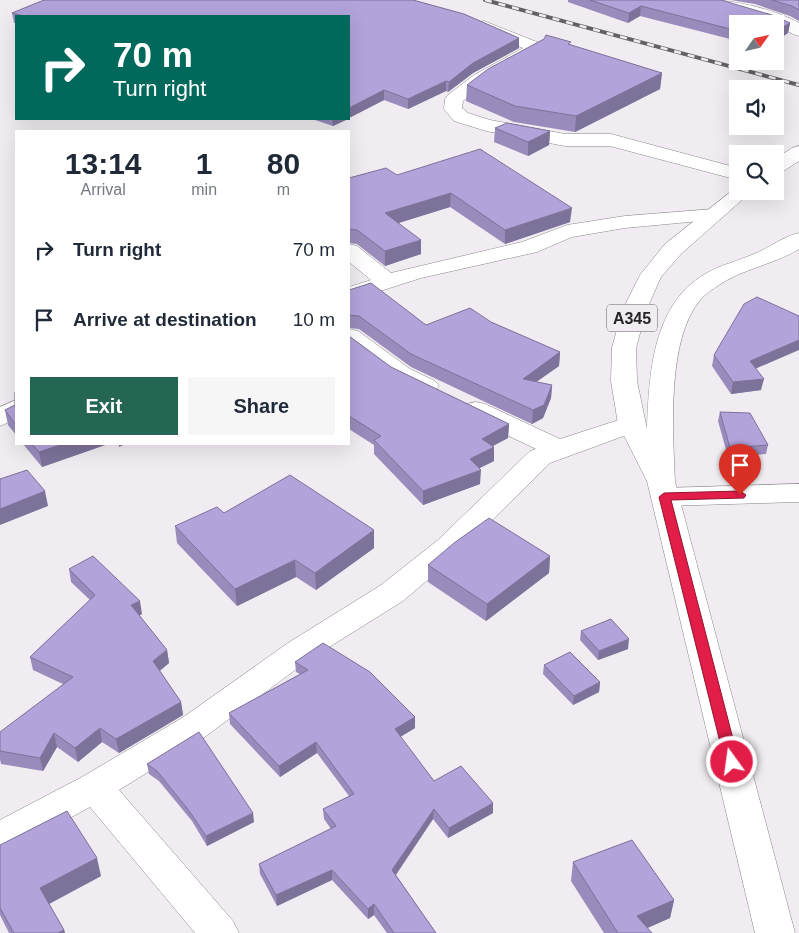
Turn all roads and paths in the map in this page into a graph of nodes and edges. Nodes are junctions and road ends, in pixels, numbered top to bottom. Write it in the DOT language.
graph roads {
  1 [pos="715,0"];
  2 [pos="468,18"];
  3 [pos="799,31"];
  4 [pos="799,152"];
  5 [pos="784,162"];
  6 [pos="729,172"];
  7 [pos="732,200"];
  8 [pos="714,215"];
  9 [pos="799,238"];
  10 [pos="350,252"];
  11 [pos="388,282"];
  12 [pos="350,294"];
  13 [pos="350,337"];
  14 [pos="15,409"];
  15 [pos="0,418"];
  16 [pos="631,424"];
  17 [pos="558,449"];
  18 [pos="663,489"];
  19 [pos="799,494"];
  20 [pos="95,787"];
  21 [pos="0,838"];
  22 [pos="220,933"];
  23 [pos="775,933"];
  1 -- 3 [label="main road"];
  2 -- 6 [label="main road"];
  4 -- 5 [label="main road"];
  7 -- 8 [label="main road, A345"];
  8 -- 11 [label="main road"];
  8 -- 16 [label="main road, A345"];
  9 -- 18 [label="main road, A345"];
  10 -- 11 [label="main road"];
  11 -- 12 [label="main road"];
  13 -- 17 [label="main road"];
  14 -- 15 [label="main road"];
  16 -- 17 [label="main road"];
  16 -- 18 [label="main road, A345"];
  17 -- 20 [label="main road"];
  18 -- 19 [label="main road"];
  18 -- 23 [label="main road, A345"];
  20 -- 21 [label="main road"];
  20 -- 22 [label="main road"];
}
